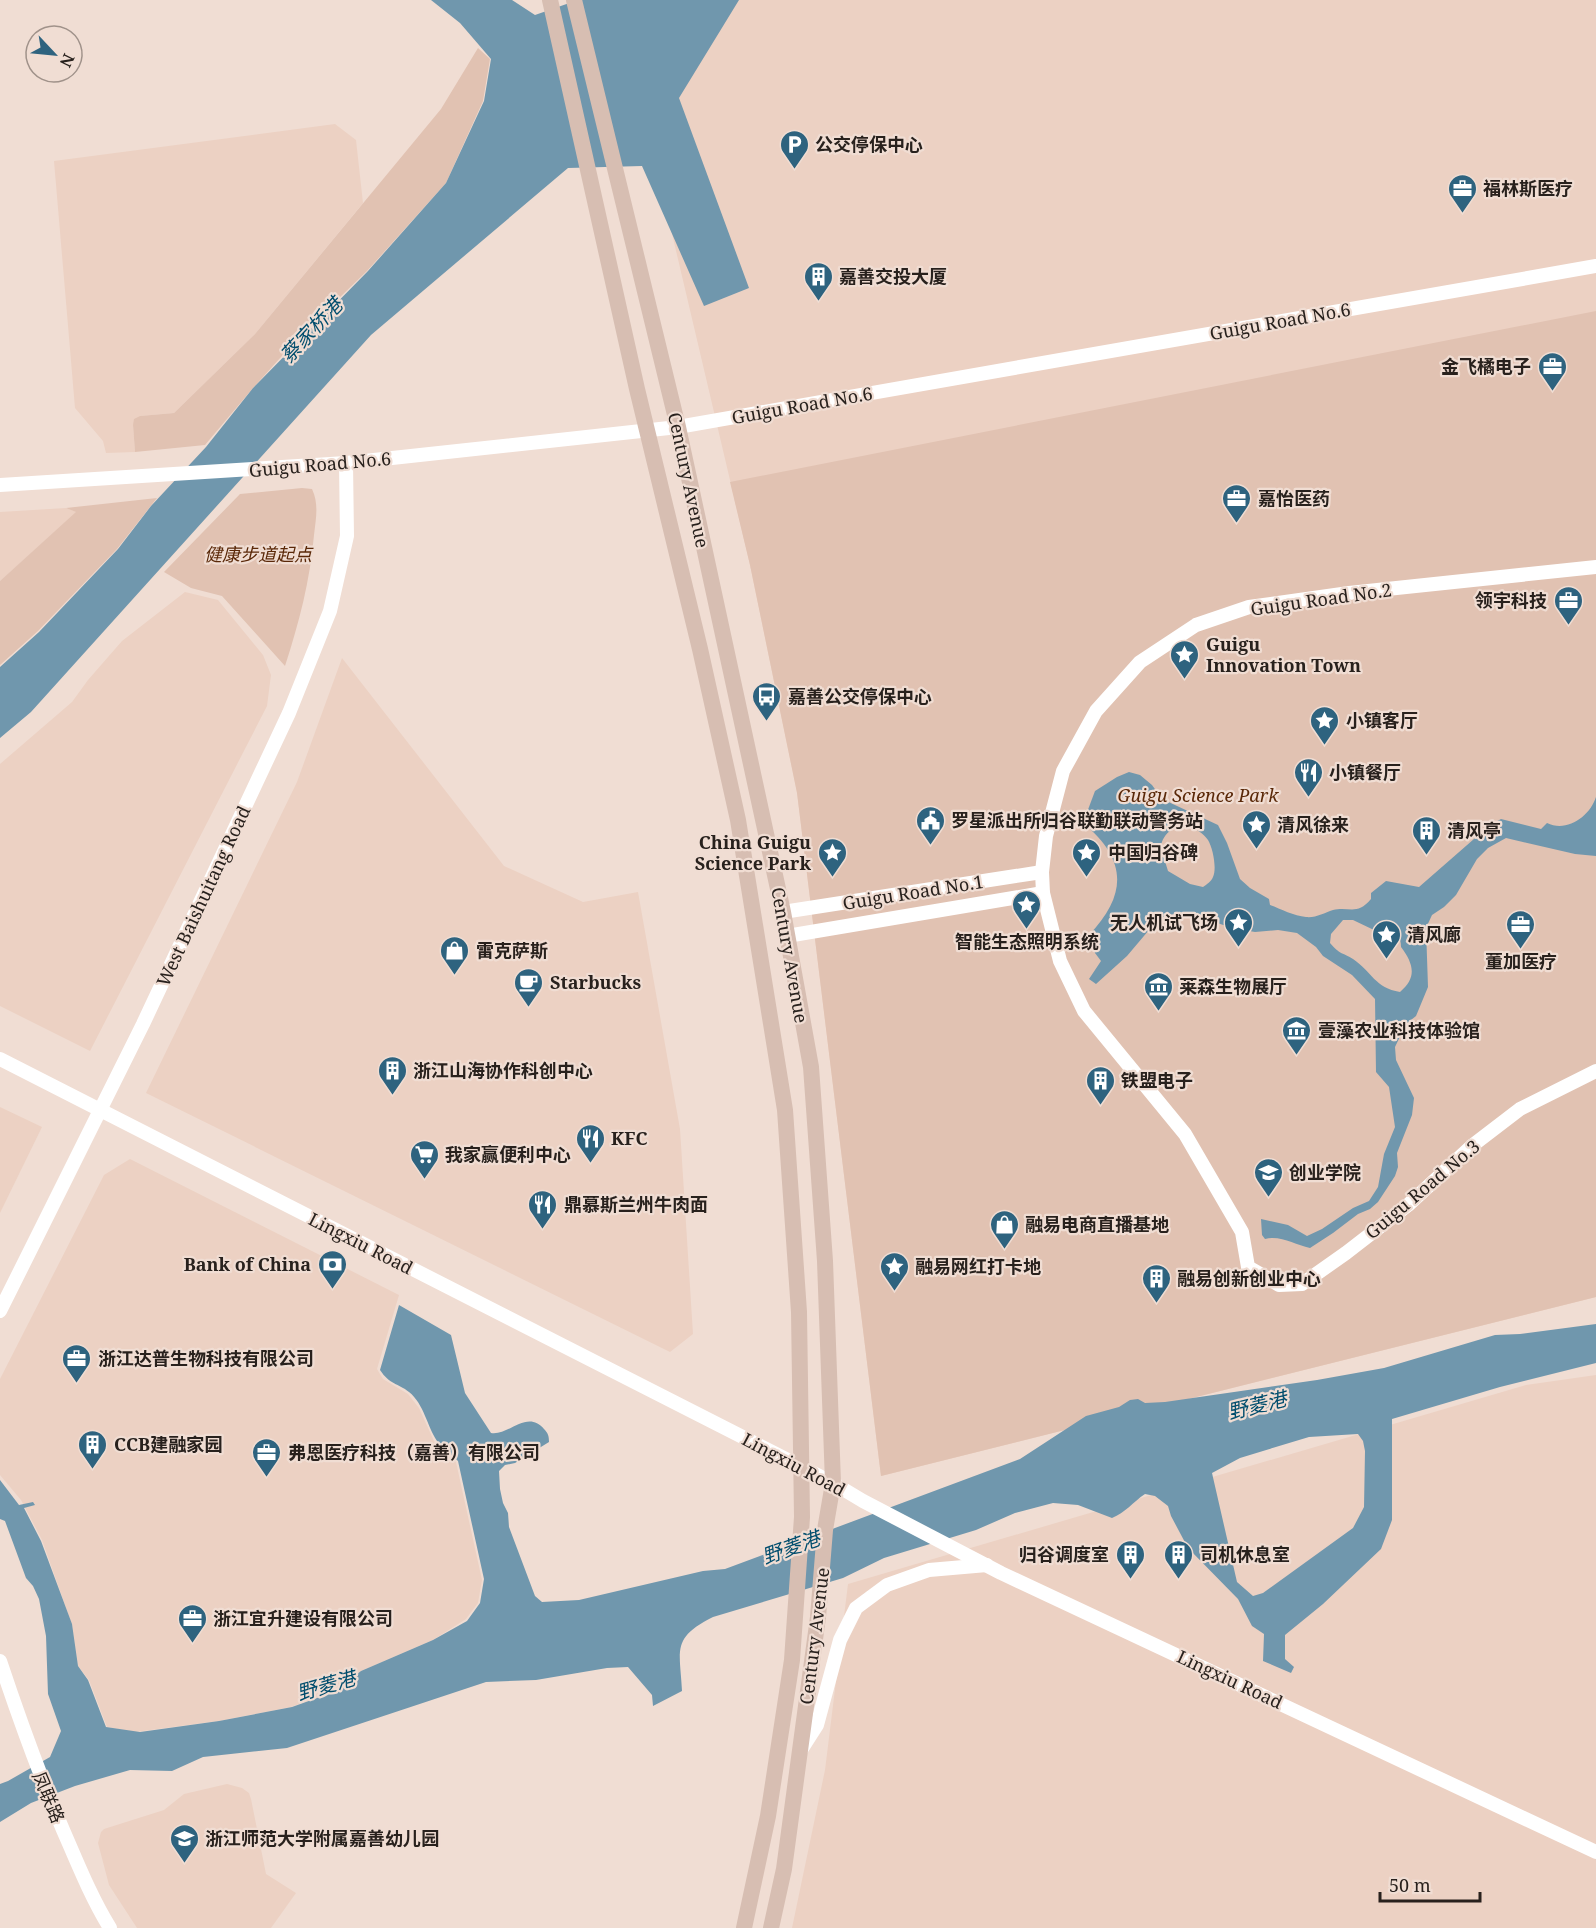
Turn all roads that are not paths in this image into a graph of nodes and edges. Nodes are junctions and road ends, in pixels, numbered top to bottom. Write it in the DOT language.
graph roads {
  1 [pos="550,0"];
  2 [pos="574,0"];
  3 [pos="1596,266"];
  4 [pos="678,427"];
  5 [pos="647,430"];
  6 [pos="346,463"];
  7 [pos="0,485"];
  8 [pos="1596,567"];
  9 [pos="1042,872"];
  10 [pos="1043,893"];
  11 [pos="783,912"];
  12 [pos="787,936"];
  13 [pos="0,1059"];
  14 [pos="1596,1071"];
  15 [pos="100,1110"];
  16 [pos="1248,1267"];
  17 [pos="0,1311"];
  18 [pos="801,1467"];
  19 [pos="833,1483"];
  20 [pos="987,1565"];
  21 [pos="0,1661"];
  22 [pos="800,1751"];
  23 [pos="1596,1852"];
  24 [pos="110,1928"];
  25 [pos="744,1928"];
  26 [pos="771,1928"];
  1 -- 5 [label="main road, Century Avenue"];
  2 -- 4 [label="main road, Century Avenue"];
  3 -- 4 [label="street, Guigu Road No.6"];
  4 -- 5 [label="street, Guigu Road No.6"];
  4 -- 11 [label="main road, Century Avenue"];
  5 -- 6 [label="street, Guigu Road No.6"];
  5 -- 18 [label="main road, Century Avenue"];
  6 -- 7 [label="street, Guigu Road No.6"];
  6 -- 15 [label="street, West Baishuitang Road"];
  8 -- 9 [label="street, Guigu Road No.2"];
  9 -- 10 [label="street, Guigu Road No.2"];
  9 -- 11 [label="street, Guigu Road No.1"];
  10 -- 12 [label="street, Guigu Road No.1"];
  10 -- 16 [label="street, Guigu Road No.2"];
  11 -- 12 [label="main road, Century Avenue"];
  12 -- 19 [label="main road, Century Avenue"];
  13 -- 15 [label="street, Lingxiu Road"];
  14 -- 16 [label="street, Guigu Road No.3"];
  15 -- 17 [label="street, West Baishuitang Road"];
  15 -- 18 [label="street, Lingxiu Road"];
  18 -- 19 [label="street, Lingxiu Road"];
  18 -- 25 [label="main road, Century Avenue"];
  19 -- 20 [label="street, Lingxiu Road"];
  19 -- 22 [label="main road, Century Avenue"];
  20 -- 22 [label="street"];
  20 -- 23 [label="street, Lingxiu Road"];
  21 -- 24 [label="street, 凤联路"];
  22 -- 26 [label="main road, Century Avenue"];
}
